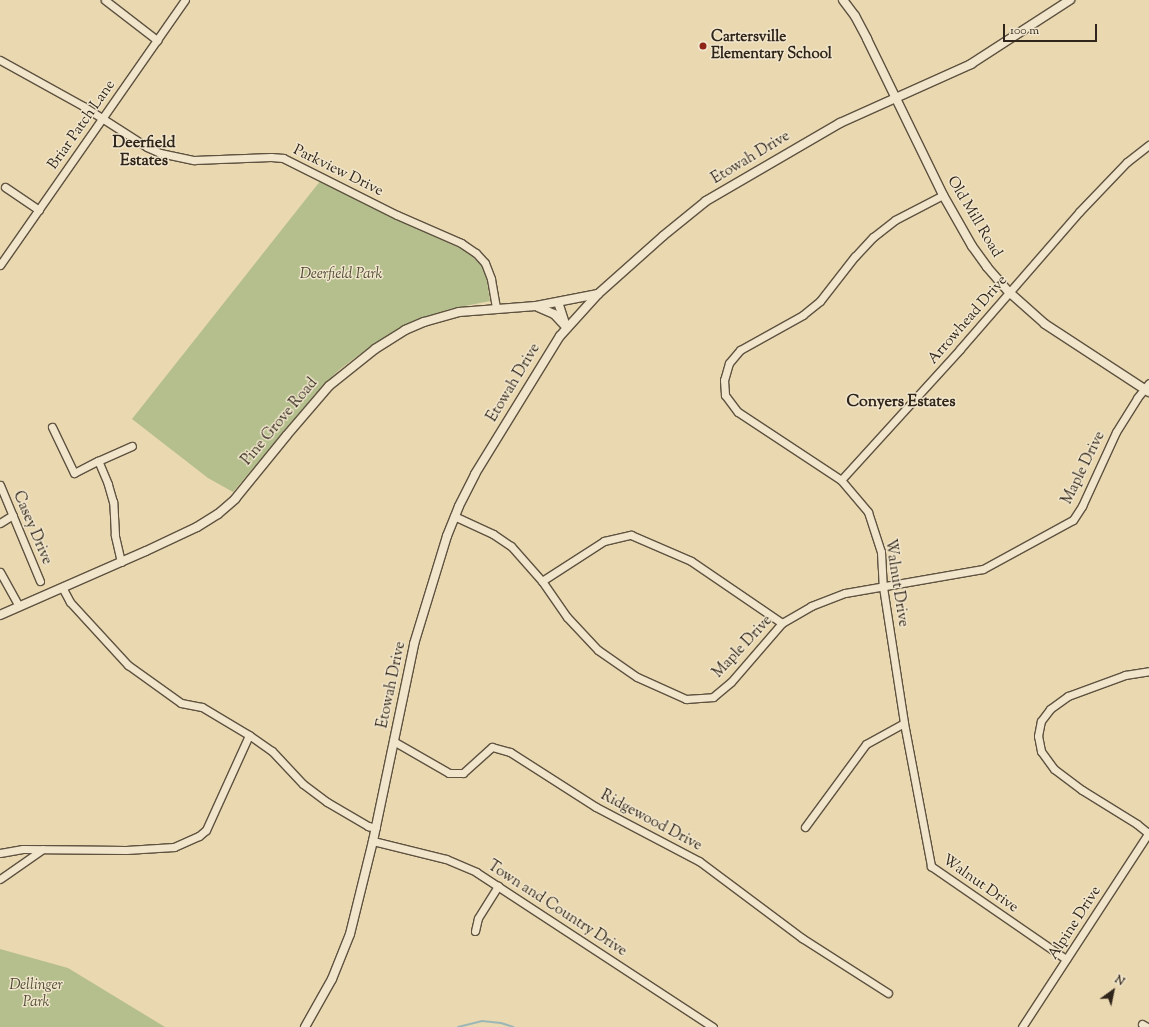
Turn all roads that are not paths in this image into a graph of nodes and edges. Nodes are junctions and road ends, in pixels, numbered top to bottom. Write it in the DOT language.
graph roads {
  1 [pos="105,0"];
  2 [pos="185,0"];
  3 [pos="843,0"];
  4 [pos="1070,0"];
  5 [pos="157,40"];
  6 [pos="0,60"];
  7 [pos="895,98"];
  8 [pos="103,119"];
  9 [pos="1149,145"];
  10 [pos="5,186"];
  11 [pos="943,195"];
  12 [pos="39,210"];
  13 [pos="0,265"];
  14 [pos="1009,292"];
  15 [pos="598,294"];
  16 [pos="558,302"];
  17 [pos="536,306"];
  18 [pos="496,308"];
  19 [pos="567,328"];
  20 [pos="1147,388"];
  21 [pos="52,428"];
  22 [pos="132,446"];
  23 [pos="98,461"];
  24 [pos="841,480"];
  25 [pos="0,485"];
  26 [pos="13,515"];
  27 [pos="454,516"];
  28 [pos="0,523"];
  29 [pos="121,562"];
  30 [pos="0,572"];
  31 [pos="40,581"];
  32 [pos="542,581"];
  33 [pos="62,587"];
  34 [pos="883,587"];
  35 [pos="19,606"];
  36 [pos="0,615"];
  37 [pos="782,623"];
  38 [pos="1149,671"];
  39 [pos="904,723"];
  40 [pos="249,735"];
  41 [pos="395,742"];
  42 [pos="805,827"];
  43 [pos="376,828"];
  44 [pos="1149,833"];
  45 [pos="374,841"];
  46 [pos="44,848"];
  47 [pos="0,853"];
  48 [pos="0,879"];
  49 [pos="498,886"];
  50 [pos="475,931"];
  51 [pos="1066,959"];
  52 [pos="888,993"];
  53 [pos="305,1027"];
  54 [pos="713,1027"];
  55 [pos="1022,1027"];
  1 -- 5 [label="street"];
  2 -- 5 [label="street, Briar Patch Lane"];
  3 -- 7 [label="street, Old Mill Road"];
  4 -- 7 [label="street, Etowah Drive"];
  5 -- 8 [label="street, Briar Patch Lane"];
  6 -- 8 [label="street, Parkview Drive"];
  7 -- 11 [label="street, Old Mill Road"];
  7 -- 15 [label="street, Etowah Drive"];
  8 -- 12 [label="street, Briar Patch Lane"];
  8 -- 18 [label="street, Parkview Drive"];
  9 -- 14 [label="street, Arrowhead Drive"];
  10 -- 12 [label="street"];
  11 -- 14 [label="street, Old Mill Road"];
  11 -- 24 [label="street, Walnut Drive"];
  12 -- 13 [label="street, Briar Patch Lane"];
  14 -- 20 [label="street, Old Mill Road"];
  14 -- 24 [label="street, Arrowhead Drive"];
  15 -- 16 [label="street, Pine Grove Road"];
  15 -- 19 [label="street, Etowah Drive"];
  16 -- 17 [label="street, Pine Grove Road"];
  16 -- 19 [label="street"];
  17 -- 18 [label="street, Pine Grove Road"];
  17 -- 19 [label="street"];
  18 -- 29 [label="street, Pine Grove Road"];
  19 -- 27 [label="street, Etowah Drive"];
  20 -- 34 [label="street, Maple Drive"];
  21 -- 23 [label="street"];
  22 -- 23 [label="street"];
  23 -- 29 [label="street"];
  24 -- 34 [label="street, Walnut Drive"];
  25 -- 26 [label="street, Casey Drive"];
  26 -- 28 [label="street"];
  26 -- 31 [label="street, Casey Drive"];
  27 -- 32 [label="street, Maple Drive"];
  27 -- 41 [label="street, Etowah Drive"];
  29 -- 33 [label="street, Pine Grove Road"];
  30 -- 35 [label="street"];
  32 -- 37 [label="street"];
  32 -- 37 [label="street, Maple Drive"];
  33 -- 35 [label="street, Pine Grove Road"];
  33 -- 40 [label="street"];
  34 -- 37 [label="street, Maple Drive"];
  34 -- 39 [label="street, Walnut Drive"];
  35 -- 36 [label="street, Pine Grove Road"];
  38 -- 44 [label="street"];
  39 -- 42 [label="street"];
  39 -- 51 [label="street, Walnut Drive"];
  40 -- 43 [label="street"];
  40 -- 46 [label="street"];
  41 -- 43 [label="street, Etowah Drive"];
  41 -- 52 [label="street, Ridgewood Drive"];
  43 -- 45 [label="street, Etowah Drive"];
  44 -- 51 [label="street, Alpine Drive"];
  45 -- 49 [label="street, Town and Country Drive"];
  45 -- 53 [label="street, Etowah Drive"];
  46 -- 47 [label="street"];
  46 -- 48 [label="street"];
  49 -- 50 [label="street"];
  49 -- 54 [label="street, Town and Country Drive"];
  51 -- 55 [label="street, Alpine Drive"];
}
